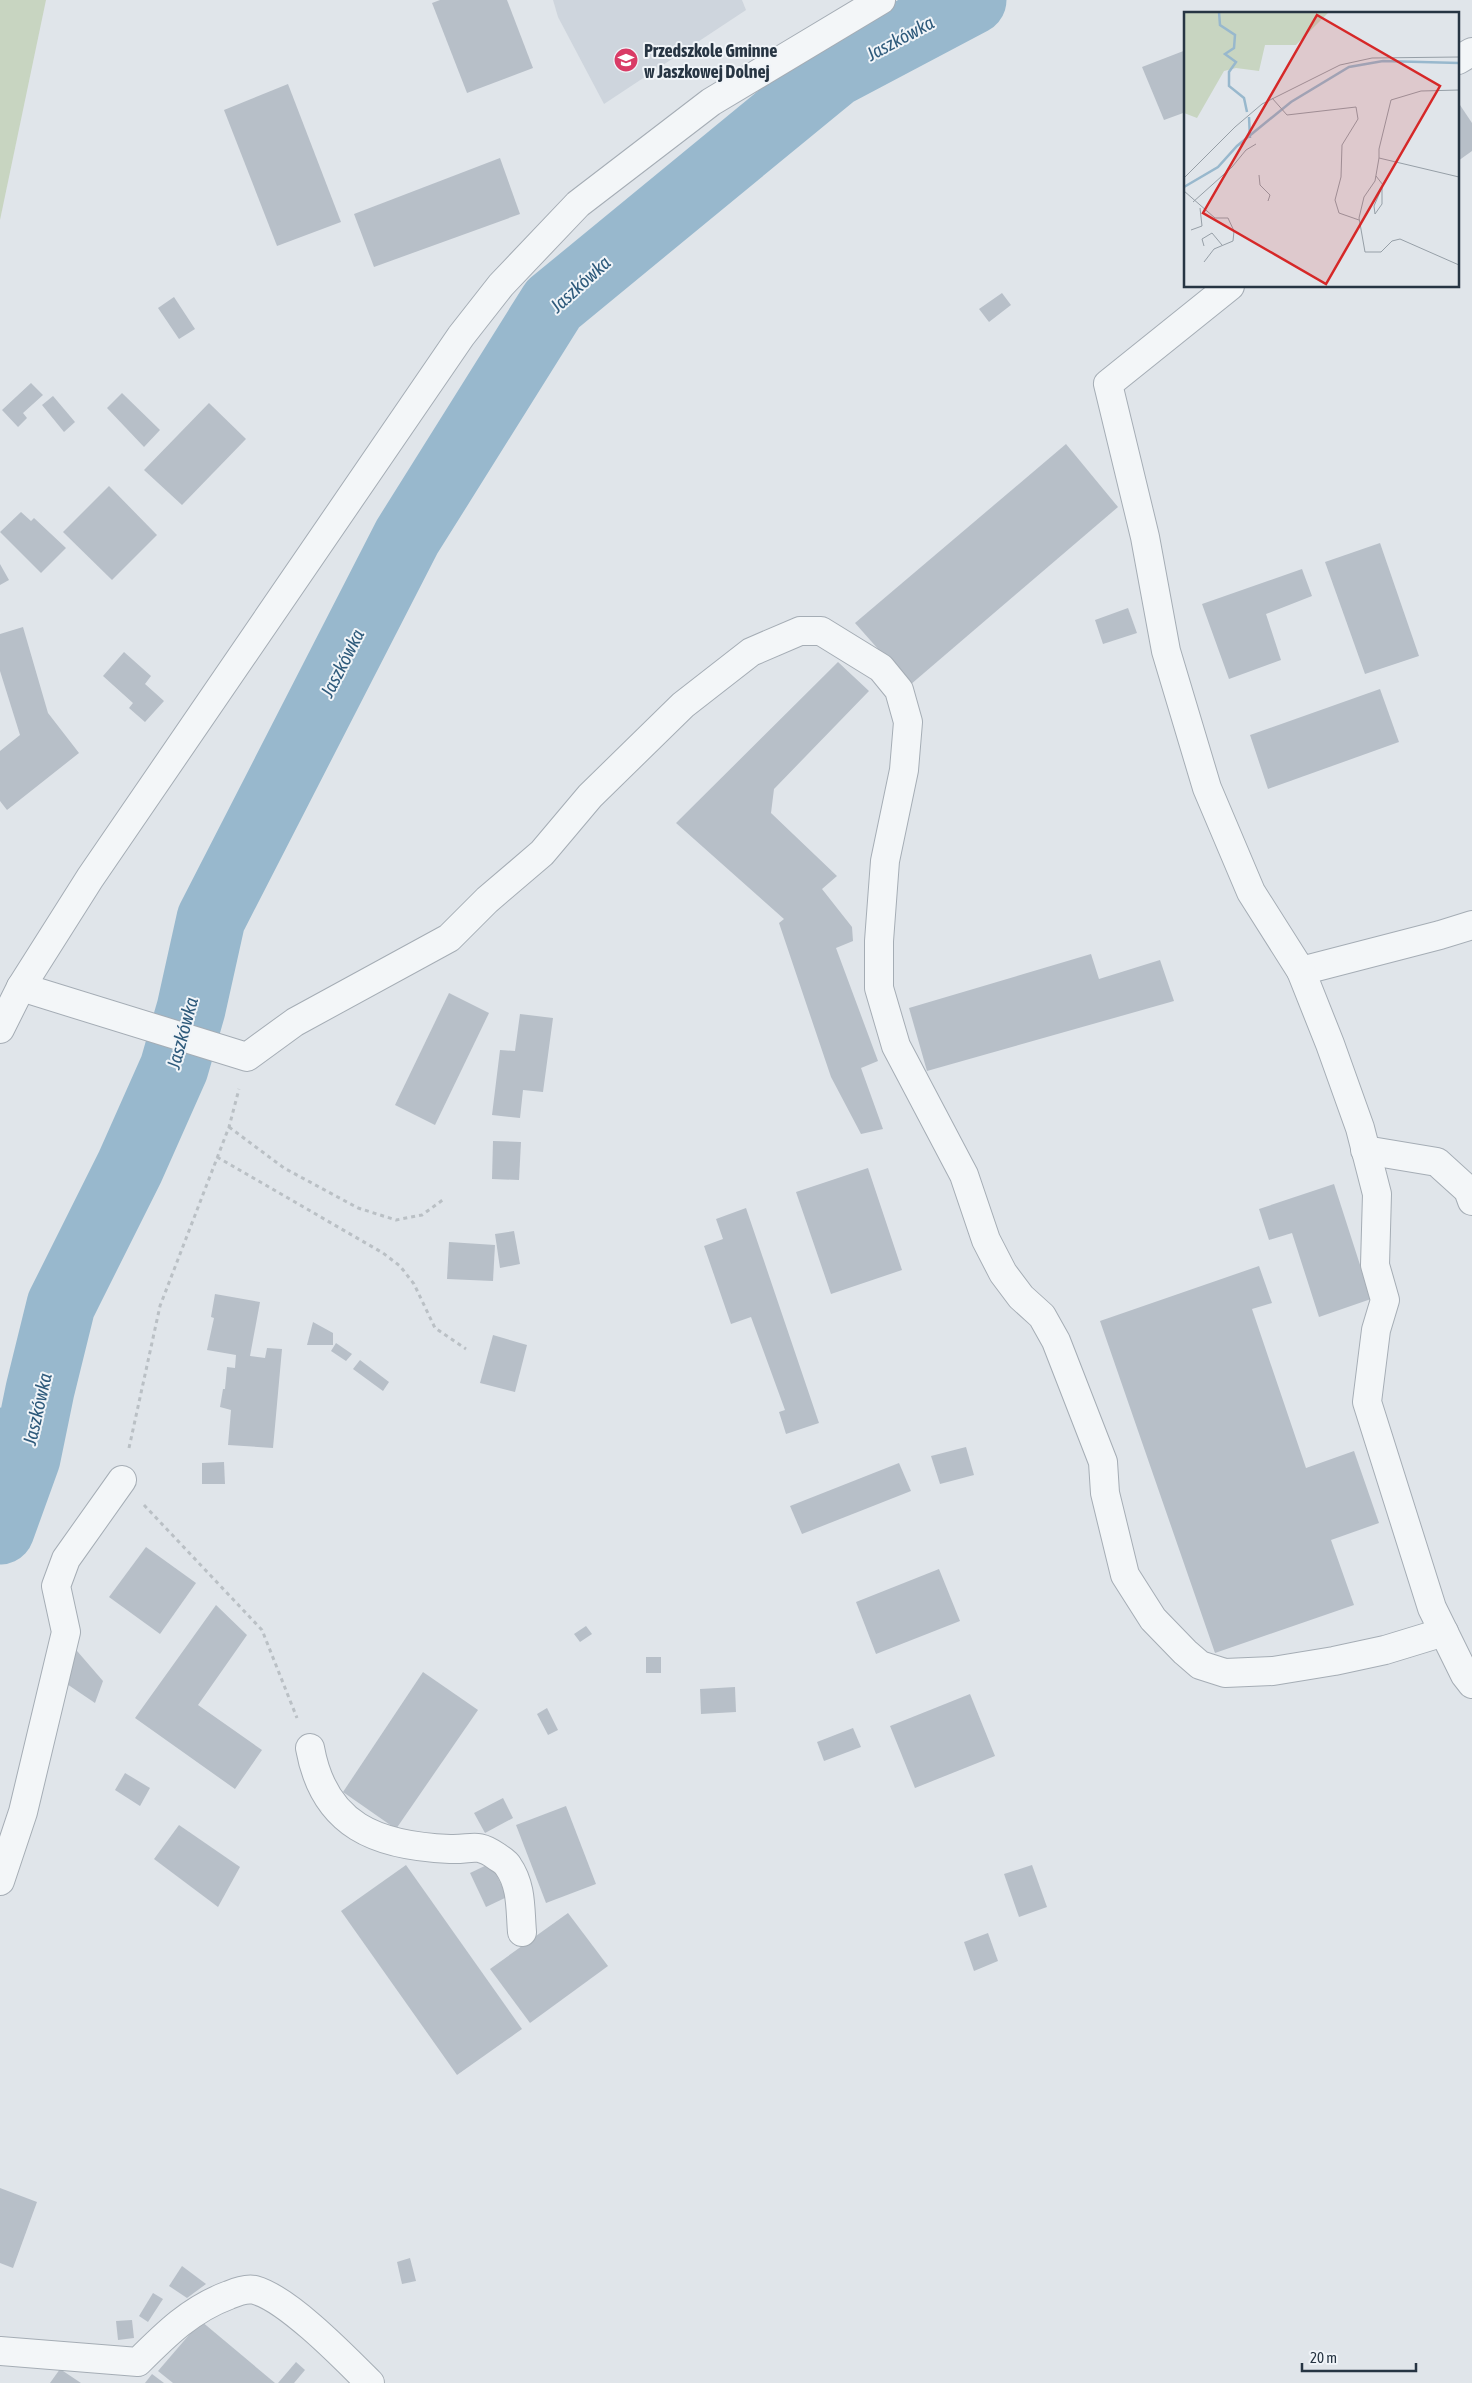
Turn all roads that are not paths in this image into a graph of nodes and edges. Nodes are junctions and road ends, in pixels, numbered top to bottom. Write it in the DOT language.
graph roads {
  1 [pos="881,0"];
  2 [pos="1472,52"];
  3 [pos="1460,59"];
  4 [pos="1228,288"];
  5 [pos="1472,925"];
  6 [pos="1301,971"];
  7 [pos="21,987"];
  8 [pos="0,1029"];
  9 [pos="1365,1150"];
  10 [pos="1472,1201"];
  11 [pos="122,1480"];
  12 [pos="1444,1632"];
  13 [pos="1472,1684"];
  14 [pos="310,1748"];
  15 [pos="0,1881"];
  16 [pos="522,1932"];
  17 [pos="0,2351"];
  18 [pos="370,2383"];
  1 -- 7 [label="street"];
  2 -- 3 [label="street"];
  4 -- 6 [label="street"];
  5 -- 6 [label="street"];
  6 -- 9 [label="street"];
  7 -- 8 [label="street"];
  7 -- 12 [label="street"];
  9 -- 10 [label="street"];
  9 -- 12 [label="street"];
  11 -- 15 [label="street"];
  12 -- 13 [label="street"];
  14 -- 16 [label="street"];
  17 -- 18 [label="street"];
}
